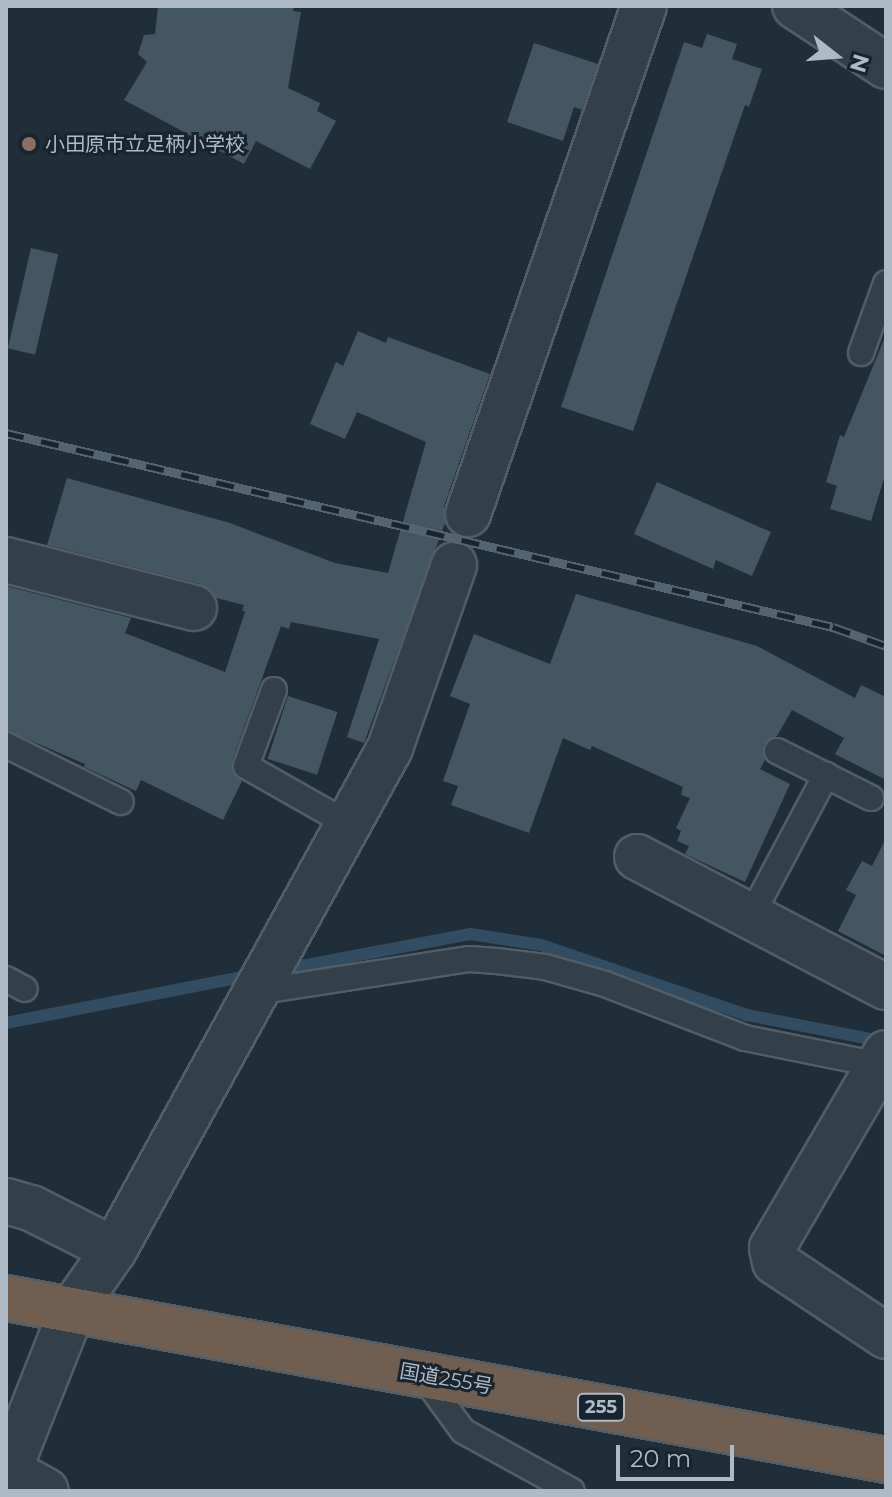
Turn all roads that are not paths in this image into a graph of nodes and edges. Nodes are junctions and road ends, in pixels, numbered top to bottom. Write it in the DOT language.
graph roads {
  1 [pos="644,6"];
  2 [pos="795,6"];
  3 [pos="886,66"];
  4 [pos="886,283"];
  5 [pos="881,316"];
  6 [pos="861,353"];
  7 [pos="468,514"];
  8 [pos="6,560"];
  9 [pos="454,565"];
  10 [pos="194,608"];
  11 [pos="274,690"];
  12 [pos="6,745"];
  13 [pos="777,751"];
  14 [pos="826,775"];
  15 [pos="871,798"];
  16 [pos="121,802"];
  17 [pos="348,824"];
  18 [pos="637,857"];
  19 [pos="751,916"];
  20 [pos="886,987"];
  21 [pos="256,992"];
  22 [pos="883,1059"];
  23 [pos="6,1201"];
  24 [pos="114,1250"];
  25 [pos="6,1298"];
  26 [pos="72,1310"];
  27 [pos="886,1336"];
  28 [pos="421,1374"];
  29 [pos="886,1460"];
  30 [pos="7,1474"];
  31 [pos="46,1491"];
  32 [pos="572,1491"];
  1 -- 7 [label="street"];
  2 -- 3 [label="street"];
  4 -- 5 [label="lane"];
  5 -- 6 [label="lane"];
  8 -- 10 [label="street"];
  9 -- 17 [label="street"];
  11 -- 17 [label="lane"];
  12 -- 16 [label="lane"];
  13 -- 14 [label="lane"];
  14 -- 15 [label="lane"];
  14 -- 19 [label="lane"];
  17 -- 21 [label="street"];
  18 -- 19 [label="street"];
  19 -- 20 [label="street"];
  21 -- 22 [label="lane"];
  21 -- 24 [label="street"];
  22 -- 27 [label="street"];
  23 -- 24 [label="street"];
  24 -- 26 [label="street"];
  25 -- 26 [label="highway, 国道255号 / 255"];
  26 -- 28 [label="highway, 国道255号 / 255"];
  26 -- 30 [label="street"];
  28 -- 29 [label="highway, 国道255号 / 255"];
  28 -- 32 [label="lane"];
  30 -- 31 [label="street"];
}
